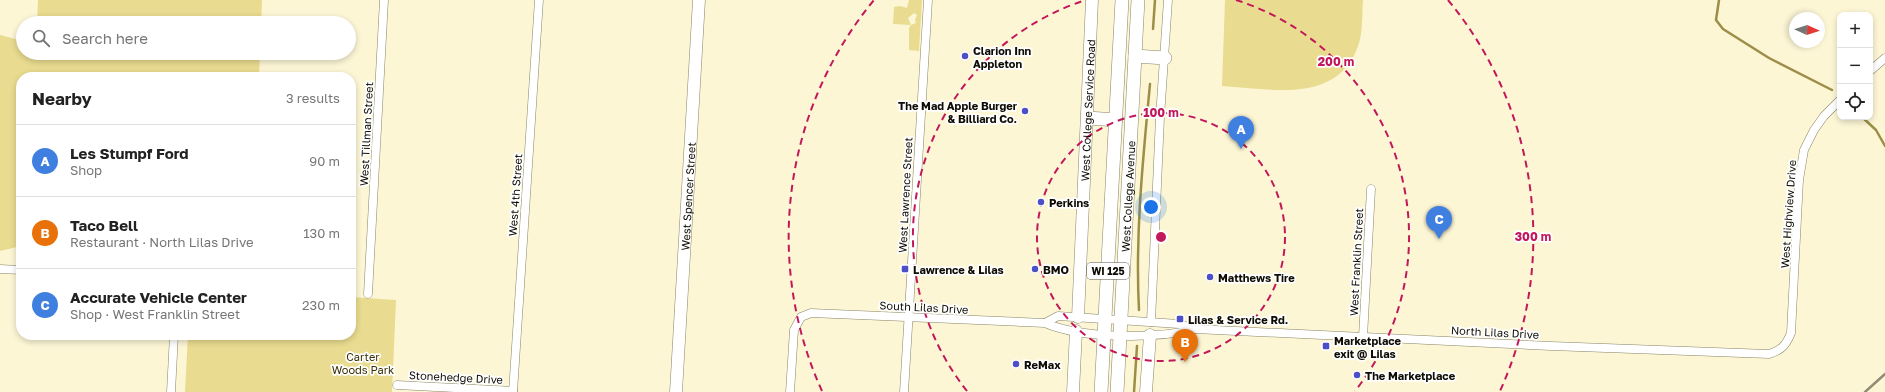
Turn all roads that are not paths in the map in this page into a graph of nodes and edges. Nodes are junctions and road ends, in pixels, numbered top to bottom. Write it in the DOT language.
graph roads {
  1 [pos="384,0"];
  2 [pos="539,0"];
  3 [pos="699,0"];
  4 [pos="928,0"];
  5 [pos="1092,0"];
  6 [pos="1122,0"];
  7 [pos="1138,0"];
  8 [pos="1168,0"];
  9 [pos="1135,56"];
  10 [pos="1164,58"];
  11 [pos="1885,58"];
  12 [pos="1873,69"];
  13 [pos="1837,103"];
  14 [pos="1088,118"];
  15 [pos="1116,120"];
  16 [pos="1371,189"];
  17 [pos="0,269"];
  18 [pos="16,270"];
  19 [pos="368,294"];
  20 [pos="908,317"];
  21 [pos="1078,317"];
  22 [pos="1105,318"];
  23 [pos="1121,320"];
  24 [pos="1151,322"];
  25 [pos="1045,323"];
  26 [pos="1195,330"];
  27 [pos="1076,331"];
  28 [pos="1104,334"];
  29 [pos="1120,335"];
  30 [pos="1150,335"];
  31 [pos="1363,337"];
  32 [pos="174,340"];
  33 [pos="1787,341"];
  34 [pos="397,385"];
  35 [pos="513,391"];
  36 [pos="171,392"];
  37 [pos="676,392"];
  38 [pos="790,392"];
  39 [pos="904,392"];
  40 [pos="1072,392"];
  41 [pos="1101,392"];
  42 [pos="1117,392"];
  43 [pos="1146,392"];
  1 -- 19 [label="street, West Tillman Street"];
  2 -- 35 [label="street, West 4th Street"];
  3 -- 37 [label="street, West Spencer Street"];
  4 -- 20 [label="street, West Lawrence Street"];
  5 -- 14 [label="street, West College Service Road"];
  6 -- 15 [label="main road, West College Avenue / WI 125"];
  7 -- 9 [label="main road, West College Avenue / WI 125"];
  8 -- 10 [label="street"];
  9 -- 10 [label="main road"];
  9 -- 23 [label="main road, West College Avenue / WI 125"];
  10 -- 24 [label="street"];
  11 -- 12 [label="street"];
  13 -- 33 [label="street, West Highview Drive"];
  14 -- 15 [label="main road"];
  14 -- 21 [label="street, West College Service Road"];
  15 -- 22 [label="main road, West College Avenue / WI 125"];
  16 -- 31 [label="street, West Franklin Street"];
  17 -- 18 [label="street"];
  20 -- 25 [label="street, South Lilas Drive"];
  20 -- 38 [label="street, South Lilas Drive"];
  20 -- 39 [label="street, West Lawrence Street"];
  21 -- 22 [label="street, South Lilas Drive"];
  21 -- 25 [label="street, South Lilas Drive"];
  22 -- 23 [label="street, South Lilas Drive"];
  22 -- 28 [label="main road, West College Avenue / WI 125"];
  23 -- 24 [label="street, North Lilas Drive"];
  23 -- 29 [label="main road, West College Avenue / WI 125"];
  24 -- 26 [label="street, North Lilas Drive"];
  25 -- 27 [label="street, South Lilas Drive"];
  26 -- 30 [label="street, North Lilas Drive"];
  26 -- 31 [label="street, North Lilas Drive"];
  27 -- 28 [label="street, South Lilas Drive"];
  27 -- 40 [label="street"];
  28 -- 29 [label="street, South Lilas Drive"];
  28 -- 41 [label="main road, West College Avenue / WI 125"];
  29 -- 30 [label="street, North Lilas Drive"];
  29 -- 42 [label="main road, West College Avenue / WI 125"];
  30 -- 43 [label="street"];
  31 -- 33 [label="street, North Lilas Drive"];
  32 -- 36 [label="street"];
  34 -- 35 [label="street, Stonehedge Drive"];
}
